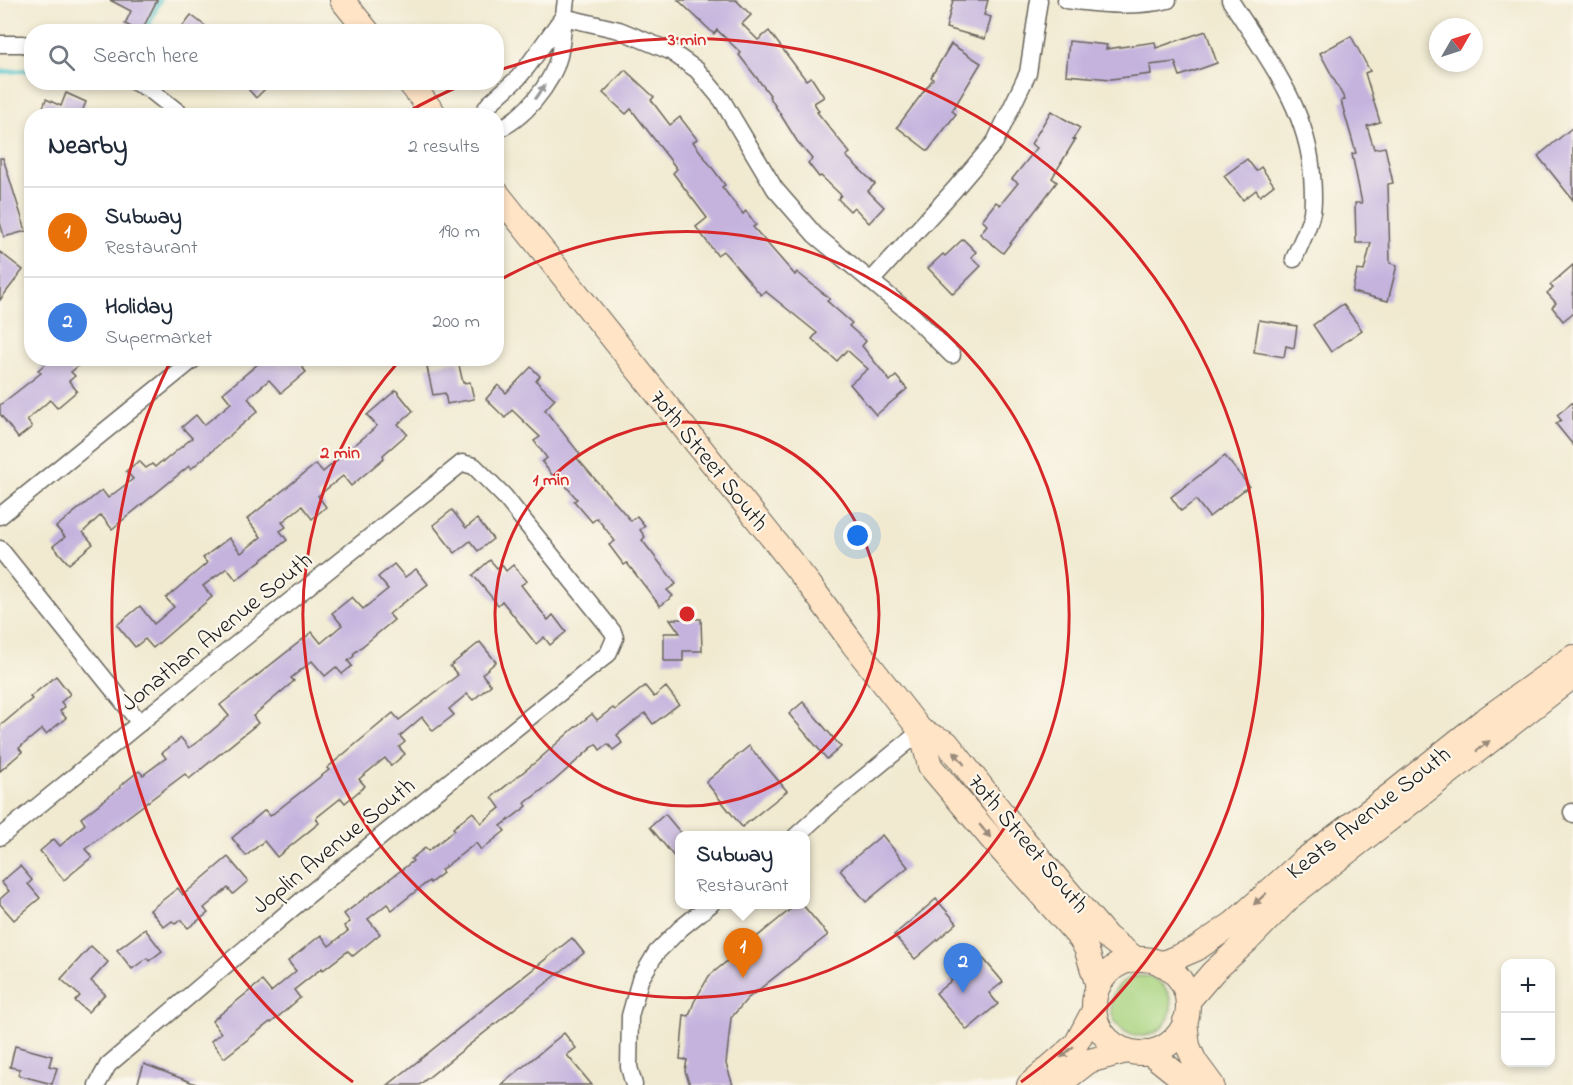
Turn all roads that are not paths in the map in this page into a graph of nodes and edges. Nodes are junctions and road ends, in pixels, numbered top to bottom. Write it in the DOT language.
graph roads {
  1 [pos="342,0"];
  2 [pos="1039,0"];
  3 [pos="1066,0"];
  4 [pos="1168,0"];
  5 [pos="1230,0"];
  6 [pos="564,8"];
  7 [pos="362,24"];
  8 [pos="0,44"];
  9 [pos="24,44"];
  10 [pos="150,90"];
  11 [pos="415,90"];
  12 [pos="173,108"];
  13 [pos="430,108"];
  14 [pos="486,108"];
  15 [pos="504,127"];
  16 [pos="504,202"];
  17 [pos="1294,259"];
  18 [pos="870,281"];
  19 [pos="952,355"];
  20 [pos="185,366"];
  21 [pos="462,463"];
  22 [pos="0,516"];
  23 [pos="0,549"];
  24 [pos="1573,657"];
  25 [pos="1573,676"];
  26 [pos="140,723"];
  27 [pos="921,731"];
  28 [pos="802,831"];
  29 [pos="0,837"];
  30 [pos="705,909"];
  31 [pos="1136,959"];
  32 [pos="1161,964"];
  33 [pos="1098,986"];
  34 [pos="1094,1010"];
  35 [pos="1187,1011"];
  36 [pos="1138,1052"];
  37 [pos="96,1085"];
  38 [pos="634,1085"];
  39 [pos="1029,1085"];
  40 [pos="1058,1085"];
  41 [pos="1187,1085"];
  42 [pos="1212,1085"];
  1 -- 7 [label="main road"];
  2 -- 18 [label="street"];
  3 -- 4 [label="street"];
  5 -- 17 [label="street"];
  6 -- 14 [label="street"];
  15 -- 6 [label="street, one-way"];
  6 -- 18 [label="street"];
  8 -- 9 [label="street"];
  10 -- 12 [label="street"];
  11 -- 13 [label="main road"];
  16 -- 27 [label="main road, 70th Street South"];
  18 -- 19 [label="street"];
  20 -- 22 [label="street"];
  21 -- 26 [label="street, Jonathan Avenue South"];
  21 -- 37 [label="street, Joplin Avenue South"];
  23 -- 26 [label="street"];
  24 -- 32 [label="main road, Keats Avenue South, one-way"];
  35 -- 25 [label="main road, Keats Avenue South, one-way"];
  26 -- 29 [label="street, Jonathan Avenue South"];
  27 -- 28 [label="street"];
  31 -- 27 [label="main road, 70th Street South, one-way"];
  27 -- 33 [label="main road, 70th Street South, one-way"];
  30 -- 38 [label="street"];
  31 -- 32 [label="main road"];
  31 -- 33 [label="main road"];
  32 -- 35 [label="main road"];
  33 -- 34 [label="main road"];
  34 -- 36 [label="main road"];
  34 -- 39 [label="main road, one-way"];
  35 -- 36 [label="main road"];
  35 -- 42 [label="main road"];
  36 -- 40 [label="main road"];
  36 -- 41 [label="main road"];
}
